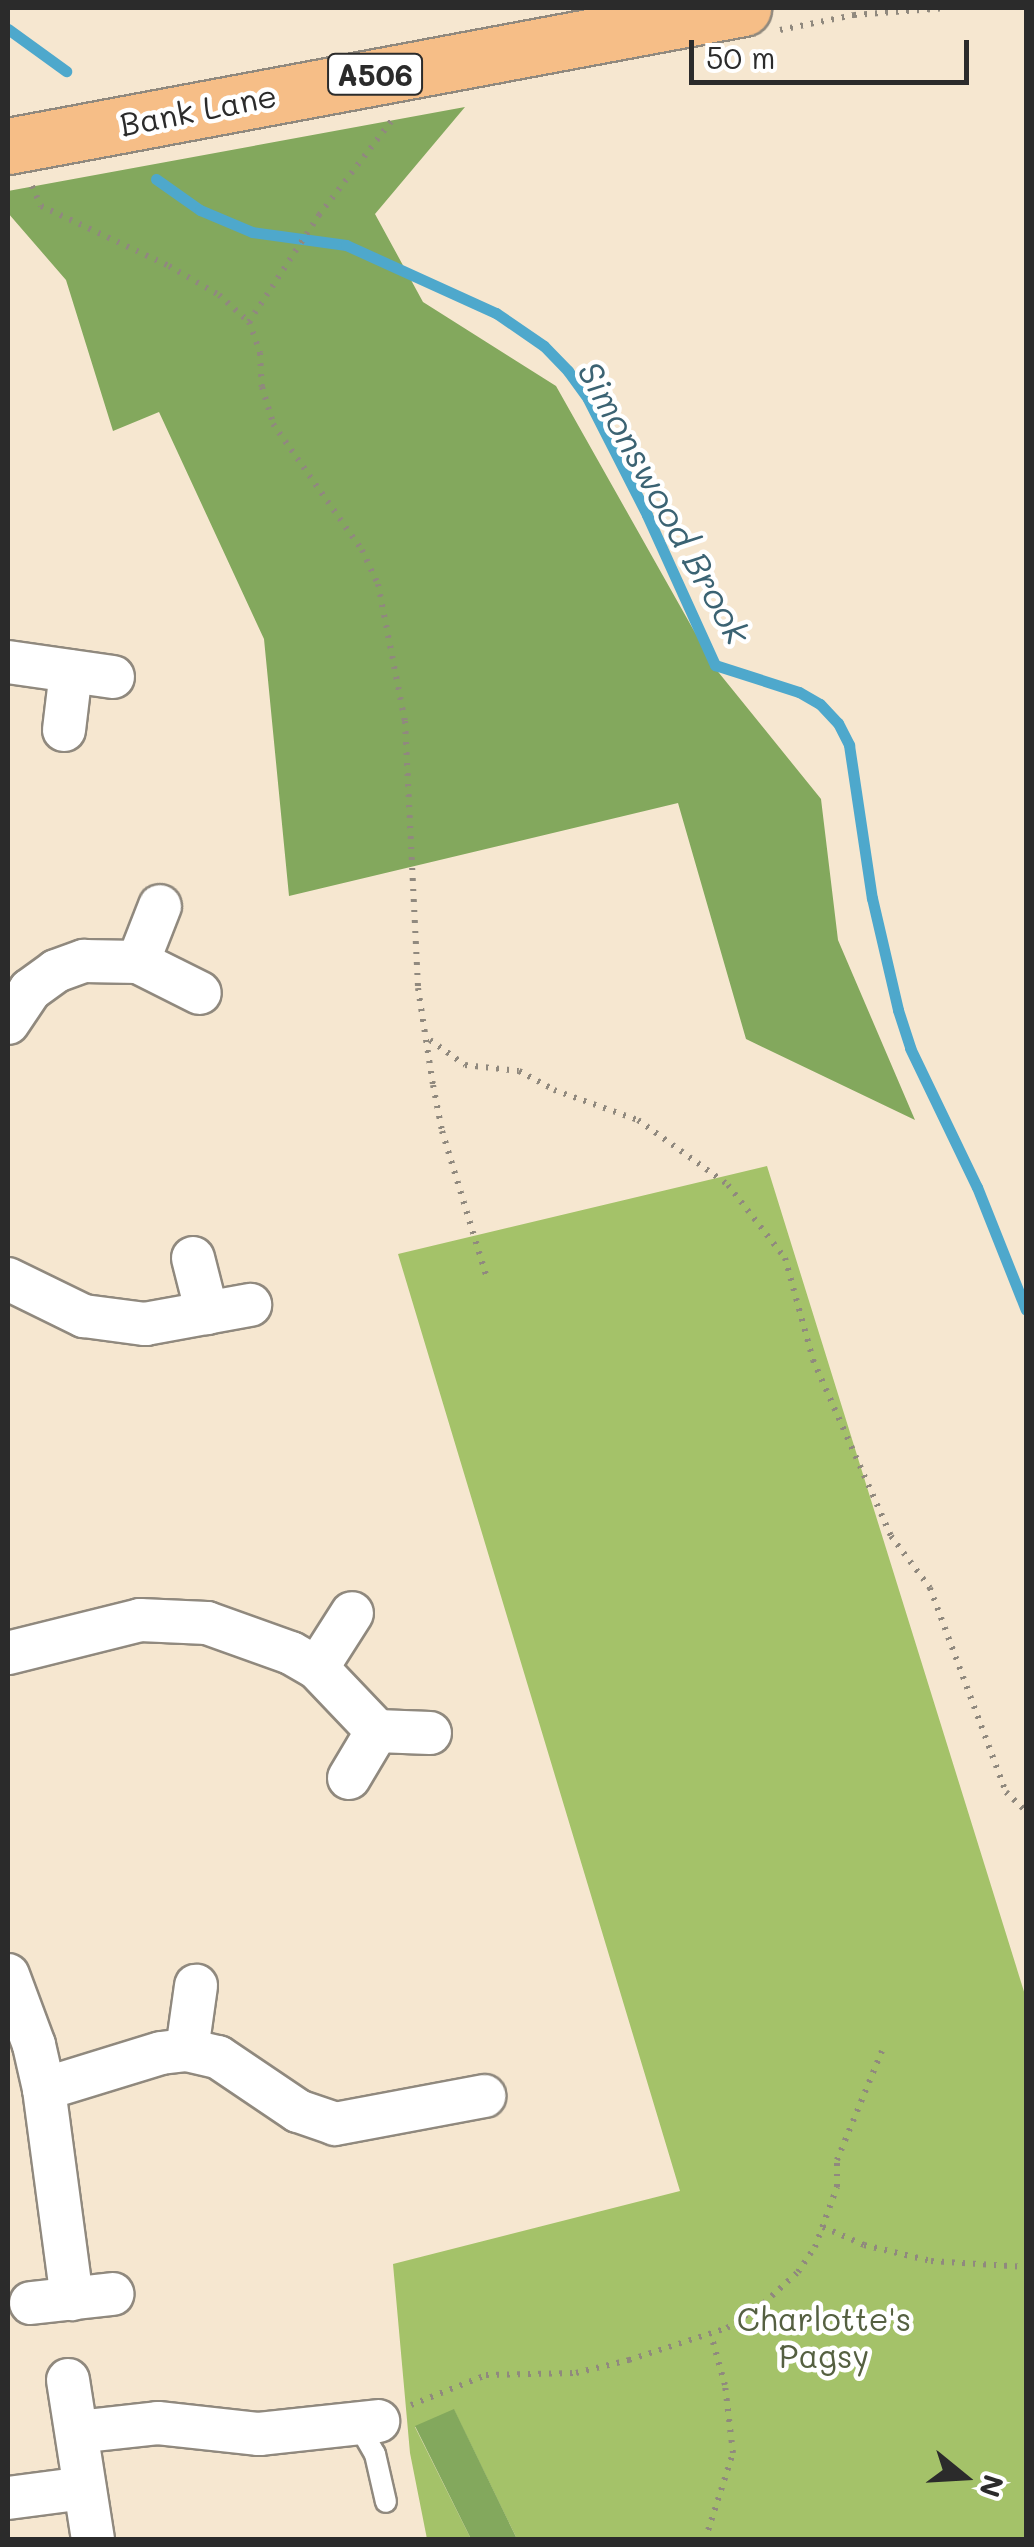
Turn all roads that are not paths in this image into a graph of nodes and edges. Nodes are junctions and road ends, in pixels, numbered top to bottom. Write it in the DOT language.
graph roads {
  1 [pos="743,8"];
  2 [pos="18,161"];
  3 [pos="8,662"];
  4 [pos="64,730"];
  5 [pos="160,906"];
  6 [pos="138,962"];
  7 [pos="200,993"];
  8 [pos="8,1022"];
  9 [pos="193,1258"];
  10 [pos="8,1279"];
  11 [pos="250,1304"];
  12 [pos="207,1313"];
  13 [pos="352,1614"];
  14 [pos="8,1653"];
  15 [pos="317,1668"];
  16 [pos="377,1731"];
  17 [pos="430,1732"];
  18 [pos="349,1778"];
  19 [pos="8,1976"];
  20 [pos="196,1986"];
  21 [pos="188,2050"];
  22 [pos="44,2089"];
  23 [pos="484,2096"];
  24 [pos="72,2299"];
  25 [pos="68,2380"];
  26 [pos="368,2422"];
  27 [pos="77,2432"];
  28 [pos="84,2488"];
  29 [pos="8,2498"];
  30 [pos="386,2502"];
  31 [pos="93,2540"];
  1 -- 2 [label="main road, Bank Lane / A506"];
  3 -- 4 [label="street"];
  5 -- 6 [label="street"];
  6 -- 7 [label="street"];
  6 -- 8 [label="street"];
  9 -- 12 [label="street"];
  10 -- 12 [label="street"];
  11 -- 12 [label="street"];
  13 -- 15 [label="street"];
  14 -- 15 [label="street"];
  15 -- 16 [label="street"];
  16 -- 17 [label="street"];
  16 -- 18 [label="street"];
  19 -- 22 [label="street"];
  20 -- 21 [label="street"];
  21 -- 22 [label="street"];
  21 -- 23 [label="street"];
  22 -- 24 [label="street"];
  25 -- 27 [label="street"];
  26 -- 27 [label="street"];
  26 -- 30 [label="lane"];
  27 -- 28 [label="street"];
  28 -- 29 [label="street"];
  28 -- 31 [label="street"];
}
